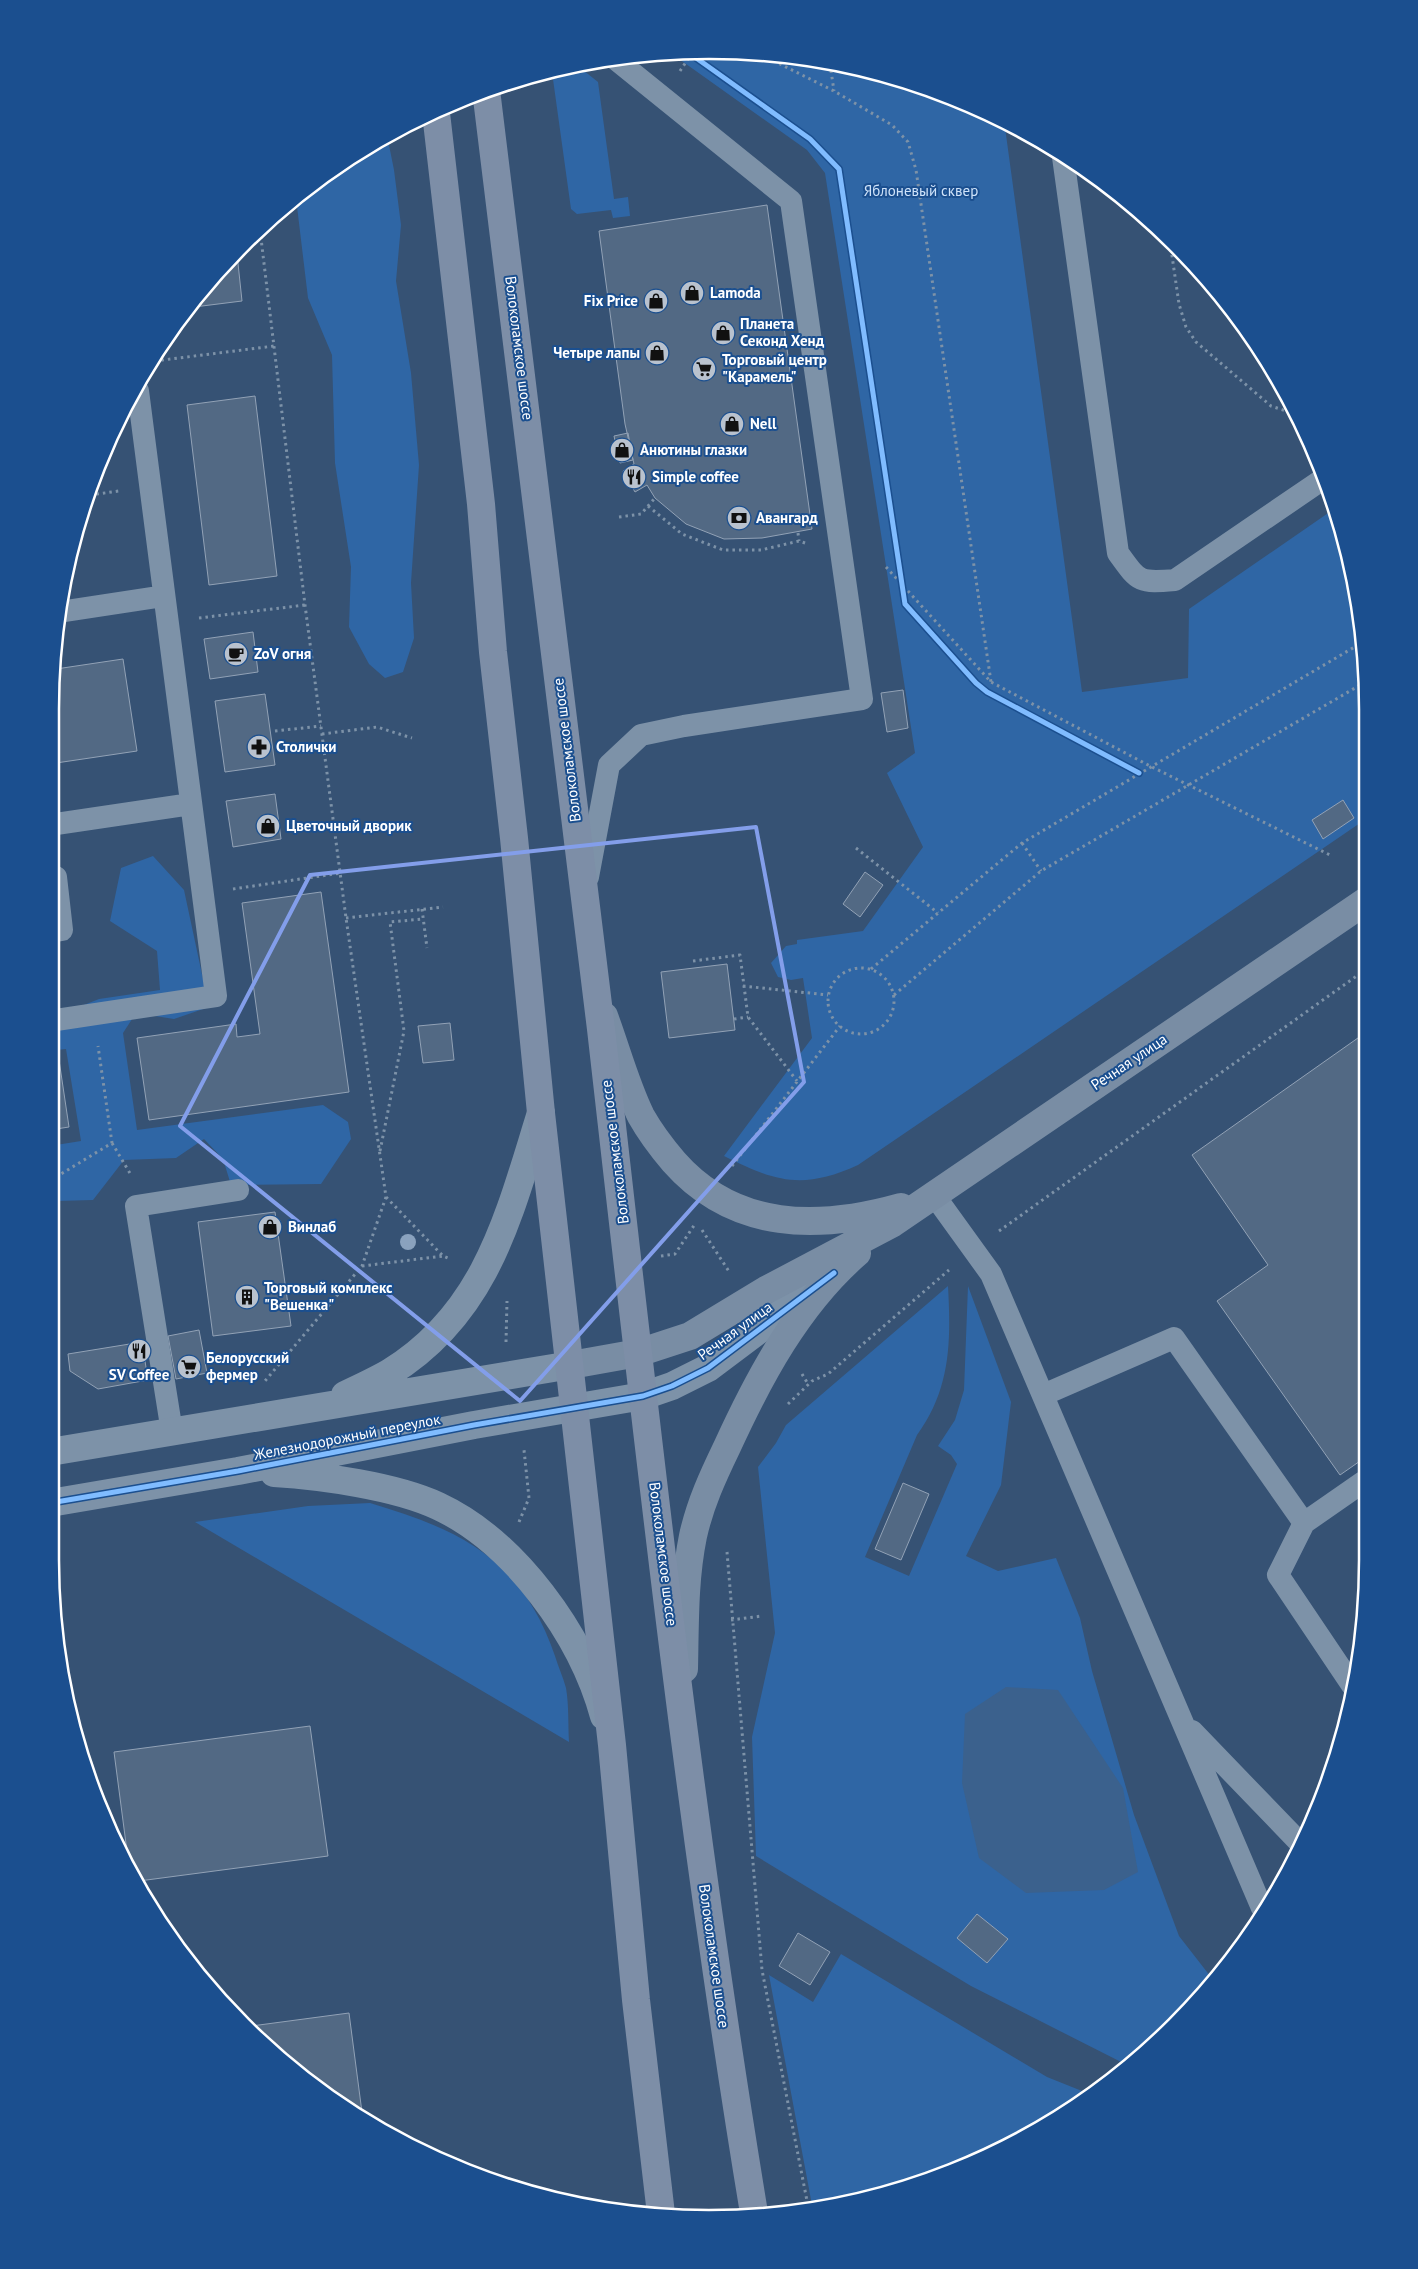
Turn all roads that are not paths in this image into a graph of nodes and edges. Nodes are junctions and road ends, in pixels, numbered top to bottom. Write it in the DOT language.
graph roads {
  1 [pos="622,64"];
  2 [pos="487,98"];
  3 [pos="437,119"];
  4 [pos="1064,164"];
  5 [pos="139,398"];
  6 [pos="1318,482"];
  7 [pos="164,596"];
  8 [pos="66,611"];
  9 [pos="191,804"];
  10 [pos="59,824"];
  11 [pos="585,896"];
  12 [pos="59,904"];
  13 [pos="1359,905"];
  14 [pos="59,930"];
  15 [pos="597,997"];
  16 [pos="59,1020"];
  17 [pos="541,1113"];
  18 [pos="238,1190"];
  19 [pos="929,1198"];
  20 [pos="892,1223"];
  21 [pos="834,1273"];
  22 [pos="638,1353"];
  23 [pos="571,1365"];
  24 [pos="643,1396"];
  25 [pos="1043,1396"];
  26 [pos="575,1406"];
  27 [pos="319,1408"];
  28 [pos="172,1432"];
  29 [pos="59,1451"];
  30 [pos="238,1471"];
  31 [pos="1359,1485"];
  32 [pos="59,1501"];
  33 [pos="1304,1523"];
  34 [pos="1348,1679"];
  35 [pos="683,1713"];
  36 [pos="1183,1721"];
  37 [pos="612,1745"];
  38 [pos="1296,1839"];
  39 [pos="1260,1904"];
  40 [pos="661,2209"];
  41 [pos="753,2209"];
  1 -- 11 [label="lane"];
  2 -- 11 [label="main road, Волоколамское шоссе"];
  3 -- 17 [label="main road"];
  4 -- 6 [label="lane"];
  5 -- 7 [label="lane"];
  7 -- 8 [label="lane"];
  7 -- 9 [label="lane"];
  9 -- 10 [label="lane"];
  9 -- 16 [label="lane"];
  11 -- 15 [label="main road, Волоколамское шоссе"];
  12 -- 14 [label="lane"];
  13 -- 19 [label="main road, Речная улица"];
  15 -- 19 [label="main road"];
  15 -- 22 [label="main road, Волоколамское шоссе"];
  17 -- 23 [label="main road"];
  17 -- 27 [label="street"];
  18 -- 28 [label="lane"];
  19 -- 20 [label="main road, Речная улица"];
  19 -- 25 [label="lane"];
  20 -- 21 [label="main road, Речная улица"];
  20 -- 22 [label="main road, Речная улица"];
  21 -- 24 [label="street, Речная улица"];
  21 -- 35 [label="main road"];
  22 -- 23 [label="main road, Железнодорожный переулок"];
  22 -- 24 [label="main road, Волоколамское шоссе"];
  23 -- 26 [label="main road"];
  23 -- 27 [label="street, Железнодорожный переулок"];
  24 -- 26 [label="street, Железнодорожный переулок"];
  24 -- 35 [label="main road, Волоколамское шоссе"];
  25 -- 33 [label="lane"];
  25 -- 36 [label="lane"];
  26 -- 30 [label="street, Железнодорожный переулок"];
  26 -- 37 [label="main road"];
  27 -- 28 [label="street, Железнодорожный переулок"];
  28 -- 29 [label="street, Железнодорожный переулок"];
  30 -- 32 [label="street, Железнодорожный переулок"];
  30 -- 37 [label="street"];
  31 -- 33 [label="lane"];
  33 -- 34 [label="lane"];
  35 -- 41 [label="main road, Волоколамское шоссе"];
  36 -- 38 [label="lane"];
  36 -- 39 [label="lane"];
  37 -- 40 [label="main road"];
}
